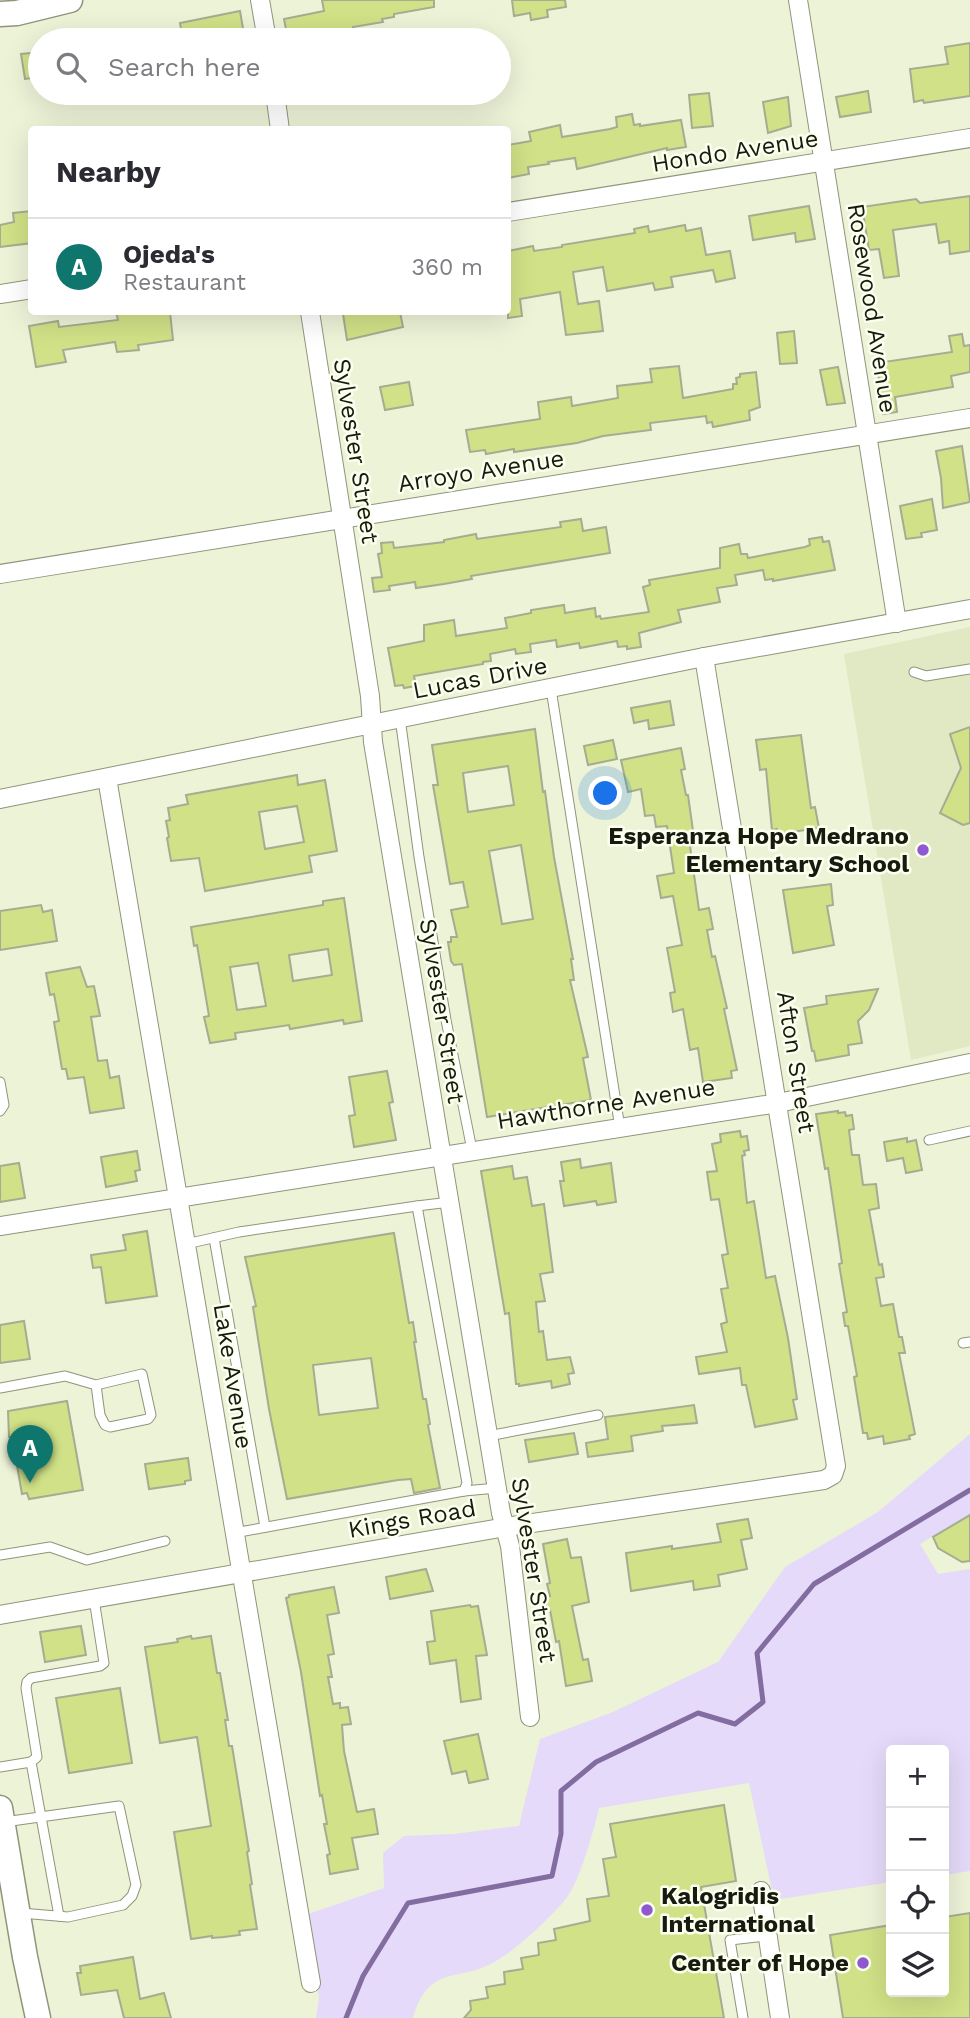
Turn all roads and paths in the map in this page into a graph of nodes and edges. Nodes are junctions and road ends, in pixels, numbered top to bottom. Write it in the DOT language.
graph roads {
  1 [pos="70,0"];
  2 [pos="260,0"];
  3 [pos="798,0"];
  4 [pos="0,14"];
  5 [pos="265,28"];
  6 [pos="277,105"];
  7 [pos="279,126"];
  8 [pos="970,138"];
  9 [pos="824,162"];
  10 [pos="511,212"];
  11 [pos="28,290"];
  12 [pos="0,294"];
  13 [pos="310,315"];
  14 [pos="970,418"];
  15 [pos="867,435"];
  16 [pos="342,518"];
  17 [pos="0,574"];
  18 [pos="970,609"];
  19 [pos="897,623"];
  20 [pos="704,657"];
  21 [pos="970,669"];
  22 [pos="914,672"];
  23 [pos="551,689"];
  24 [pos="400,718"];
  25 [pos="371,725"];
  26 [pos="107,778"];
  27 [pos="0,799"];
  28 [pos="970,1063"];
  29 [pos="0,1082"];
  30 [pos="778,1102"];
  31 [pos="0,1111"];
  32 [pos="620,1128"];
  33 [pos="970,1133"];
  34 [pos="929,1140"];
  35 [pos="472,1150"];
  36 [pos="441,1155"];
  37 [pos="178,1197"];
  38 [pos="450,1202"];
  39 [pos="417,1206"];
  40 [pos="0,1226"];
  41 [pos="214,1238"];
  42 [pos="186,1244"];
  43 [pos="96,1385"];
  44 [pos="0,1388"];
  45 [pos="598,1415"];
  46 [pos="488,1436"];
  47 [pos="833,1475"];
  48 [pos="497,1488"];
  49 [pos="464,1491"];
  50 [pos="265,1527"];
  51 [pos="506,1528"];
  52 [pos="234,1533"];
  53 [pos="165,1541"];
  54 [pos="0,1555"];
  55 [pos="240,1575"];
  56 [pos="94,1599"];
  57 [pos="0,1615"];
  58 [pos="530,1717"];
  59 [pos="31,1762"];
  60 [pos="0,1767"];
  61 [pos="1,1815"];
  62 [pos="40,1816"];
  63 [pos="761,1891"];
  64 [pos="18,1912"];
  65 [pos="59,1916"];
  66 [pos="767,1936"];
  67 [pos="311,1983"];
  68 [pos="38,2018"];
  69 [pos="743,2018"];
  70 [pos="780,2018"];
  1 -- 4 [label="main road"];
  2 -- 5 [label="street"];
  3 -- 9 [label="street, Rosewood Avenue"];
  6 -- 7 [label="street"];
  8 -- 9 [label="street, Hondo Avenue"];
  9 -- 10 [label="street, Hondo Avenue"];
  9 -- 15 [label="street, Rosewood Avenue"];
  11 -- 12 [label="street"];
  13 -- 16 [label="street, Sylvester Street"];
  14 -- 15 [label="street, Arroyo Avenue"];
  15 -- 16 [label="street, Arroyo Avenue"];
  15 -- 19 [label="street, Rosewood Avenue"];
  16 -- 17 [label="street, Arroyo Avenue"];
  16 -- 25 [label="street, Sylvester Street"];
  18 -- 19 [label="street, Lucas Drive"];
  19 -- 20 [label="street, Lucas Drive"];
  20 -- 23 [label="street, Lucas Drive"];
  20 -- 30 [label="street, Afton Street"];
  21 -- 22 [label="lane"];
  23 -- 24 [label="street, Lucas Drive"];
  23 -- 32 [label="lane"];
  24 -- 25 [label="street, Lucas Drive"];
  24 -- 35 [label="lane"];
  25 -- 26 [label="street, Lucas Drive"];
  25 -- 36 [label="street, Sylvester Street"];
  26 -- 27 [label="street, Lucas Drive"];
  26 -- 37 [label="street, Lake Avenue"];
  28 -- 30 [label="street, Hawthorne Avenue"];
  29 -- 31 [label="lane"];
  30 -- 32 [label="street, Hawthorne Avenue"];
  30 -- 47 [label="street, Afton Street"];
  32 -- 35 [label="street, Hawthorne Avenue"];
  33 -- 34 [label="lane"];
  35 -- 36 [label="street, Hawthorne Avenue"];
  36 -- 37 [label="street, Hawthorne Avenue"];
  36 -- 38 [label="street, Sylvester Street"];
  37 -- 40 [label="street, Hawthorne Avenue"];
  37 -- 42 [label="street, Lake Avenue"];
  38 -- 39 [label="lane"];
  38 -- 46 [label="street, Sylvester Street"];
  39 -- 41 [label="lane"];
  39 -- 49 [label="lane"];
  41 -- 42 [label="lane"];
  41 -- 50 [label="lane"];
  42 -- 52 [label="street, Lake Avenue"];
  43 -- 43 [label="lane"];
  43 -- 44 [label="lane"];
  45 -- 46 [label="lane"];
  46 -- 48 [label="street, Sylvester Street"];
  47 -- 51 [label="street, Kings Road"];
  48 -- 49 [label="lane"];
  48 -- 51 [label="street, Sylvester Street"];
  49 -- 50 [label="lane"];
  50 -- 52 [label="lane"];
  51 -- 55 [label="street, Kings Road"];
  51 -- 58 [label="street, Sylvester Street"];
  52 -- 55 [label="street, Lake Avenue"];
  53 -- 54 [label="lane"];
  55 -- 56 [label="street, Kings Road"];
  55 -- 67 [label="street, Lake Avenue"];
  56 -- 57 [label="street, Kings Road"];
  56 -- 59 [label="lane"];
  59 -- 60 [label="lane"];
  59 -- 62 [label="lane"];
  61 -- 62 [label="lane"];
  61 -- 64 [label="main road"];
  62 -- 65 [label="lane"];
  62 -- 65 [label="lane"];
  63 -- 66 [label="street"];
  64 -- 65 [label="lane"];
  64 -- 68 [label="main road"];
  66 -- 69 [label="lane"];
  66 -- 70 [label="street"];
}
